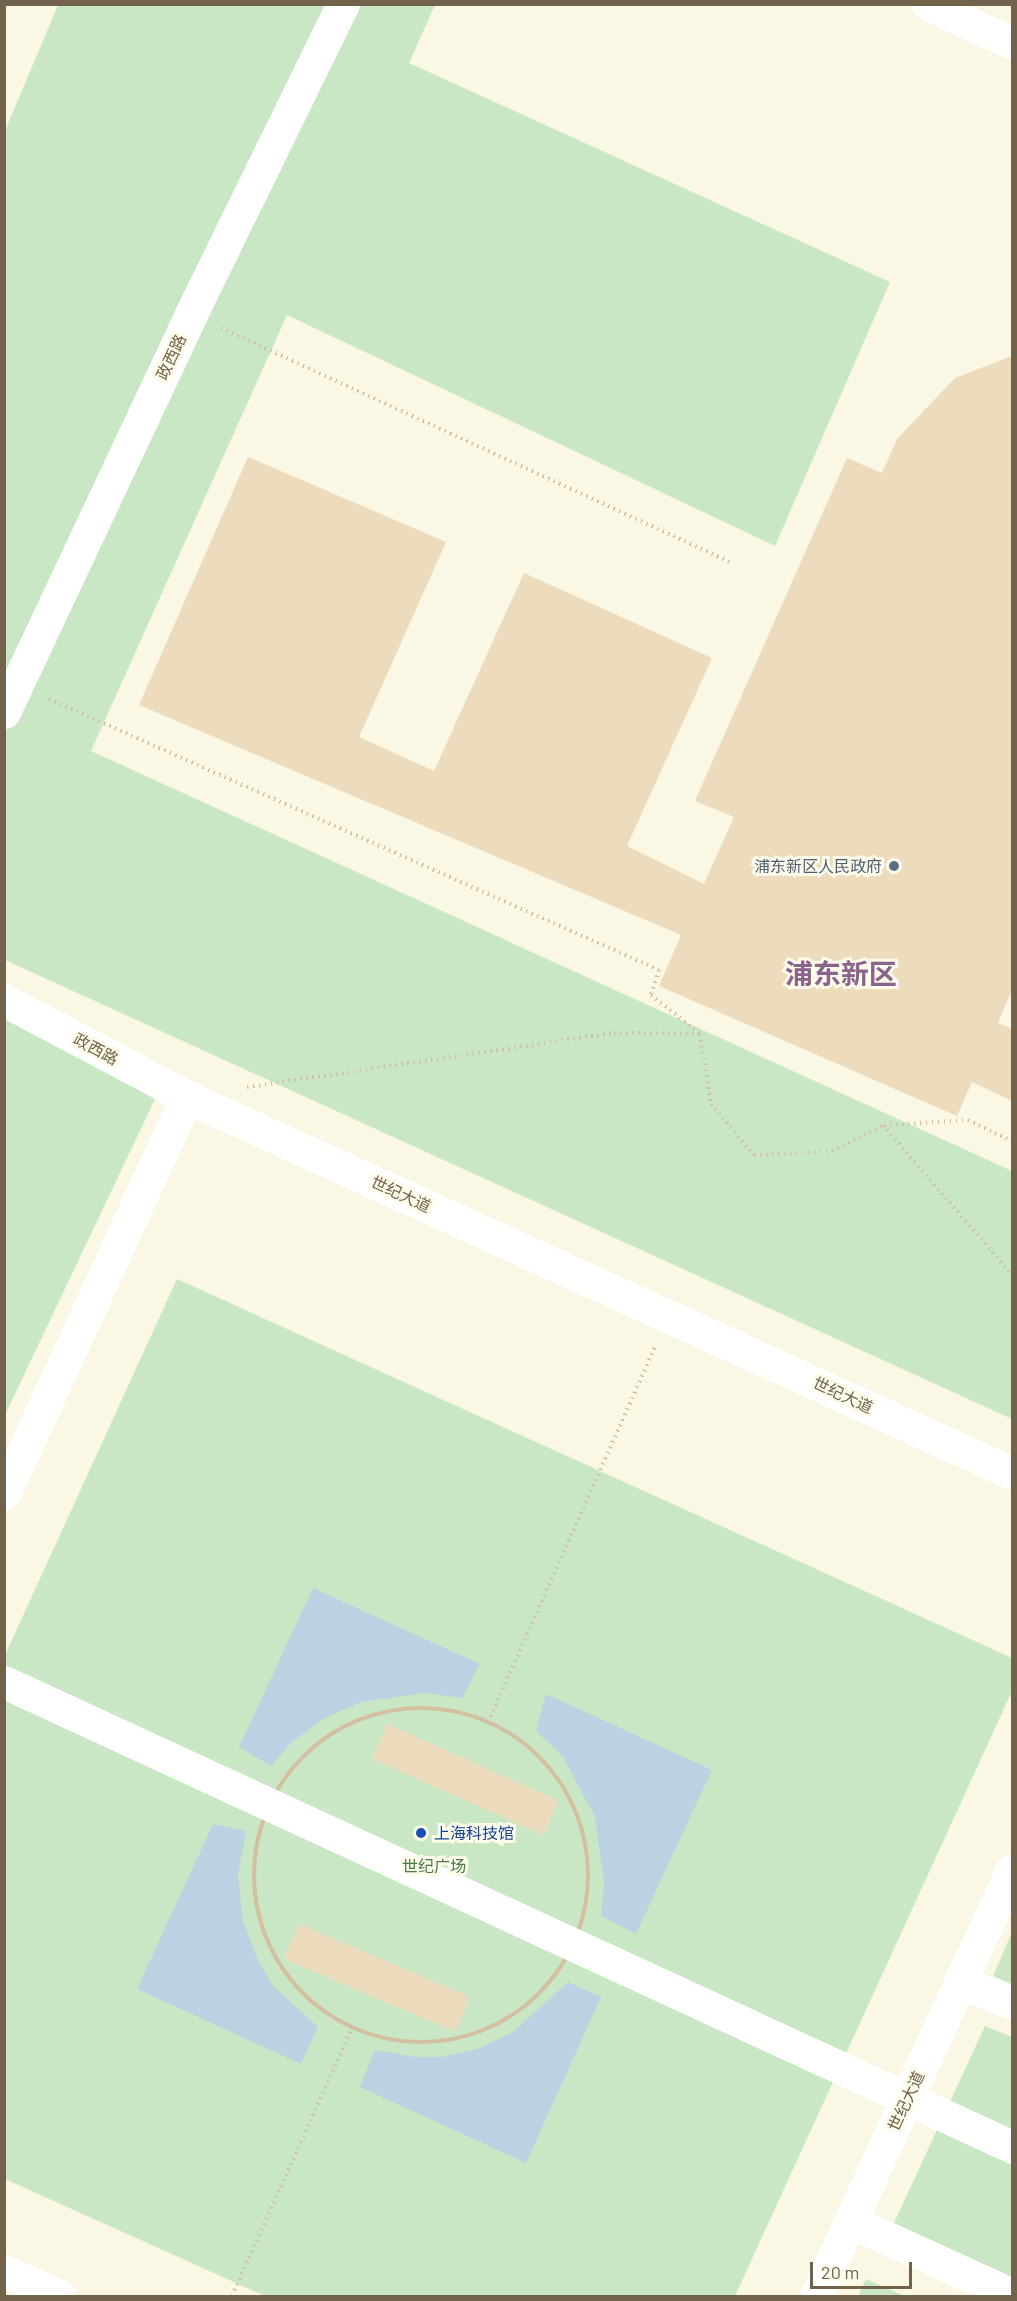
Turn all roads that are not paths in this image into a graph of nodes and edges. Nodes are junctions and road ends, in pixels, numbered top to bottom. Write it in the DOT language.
graph roads {
  1 [pos="343,4"];
  2 [pos="928,4"];
  3 [pos="1012,44"];
  4 [pos="11,699"];
  5 [pos="4,1000"];
  6 [pos="188,1097"];
  7 [pos="1012,1473"];
  8 [pos="4,1494"];
  9 [pos="4,1682"];
  10 [pos="1012,1870"];
  11 [pos="961,1982"];
  12 [pos="1012,2003"];
  13 [pos="908,2097"];
  14 [pos="1012,2147"];
  15 [pos="850,2221"];
  16 [pos="4,2271"];
  17 [pos="1012,2295"];
  18 [pos="60,2296"];
  19 [pos="816,2296"];
  1 -- 4 [label="street, 政西路"];
  2 -- 3 [label="street"];
  5 -- 6 [label="street, 政西路"];
  6 -- 7 [label="street, 世纪大道"];
  6 -- 8 [label="street"];
  9 -- 13 [label="street"];
  10 -- 11 [label="street, 世纪大道"];
  11 -- 12 [label="street"];
  11 -- 13 [label="street, 世纪大道"];
  13 -- 14 [label="street"];
  13 -- 15 [label="street, 世纪大道"];
  15 -- 17 [label="street"];
  15 -- 19 [label="street, 世纪大道"];
  16 -- 18 [label="street"];
}
